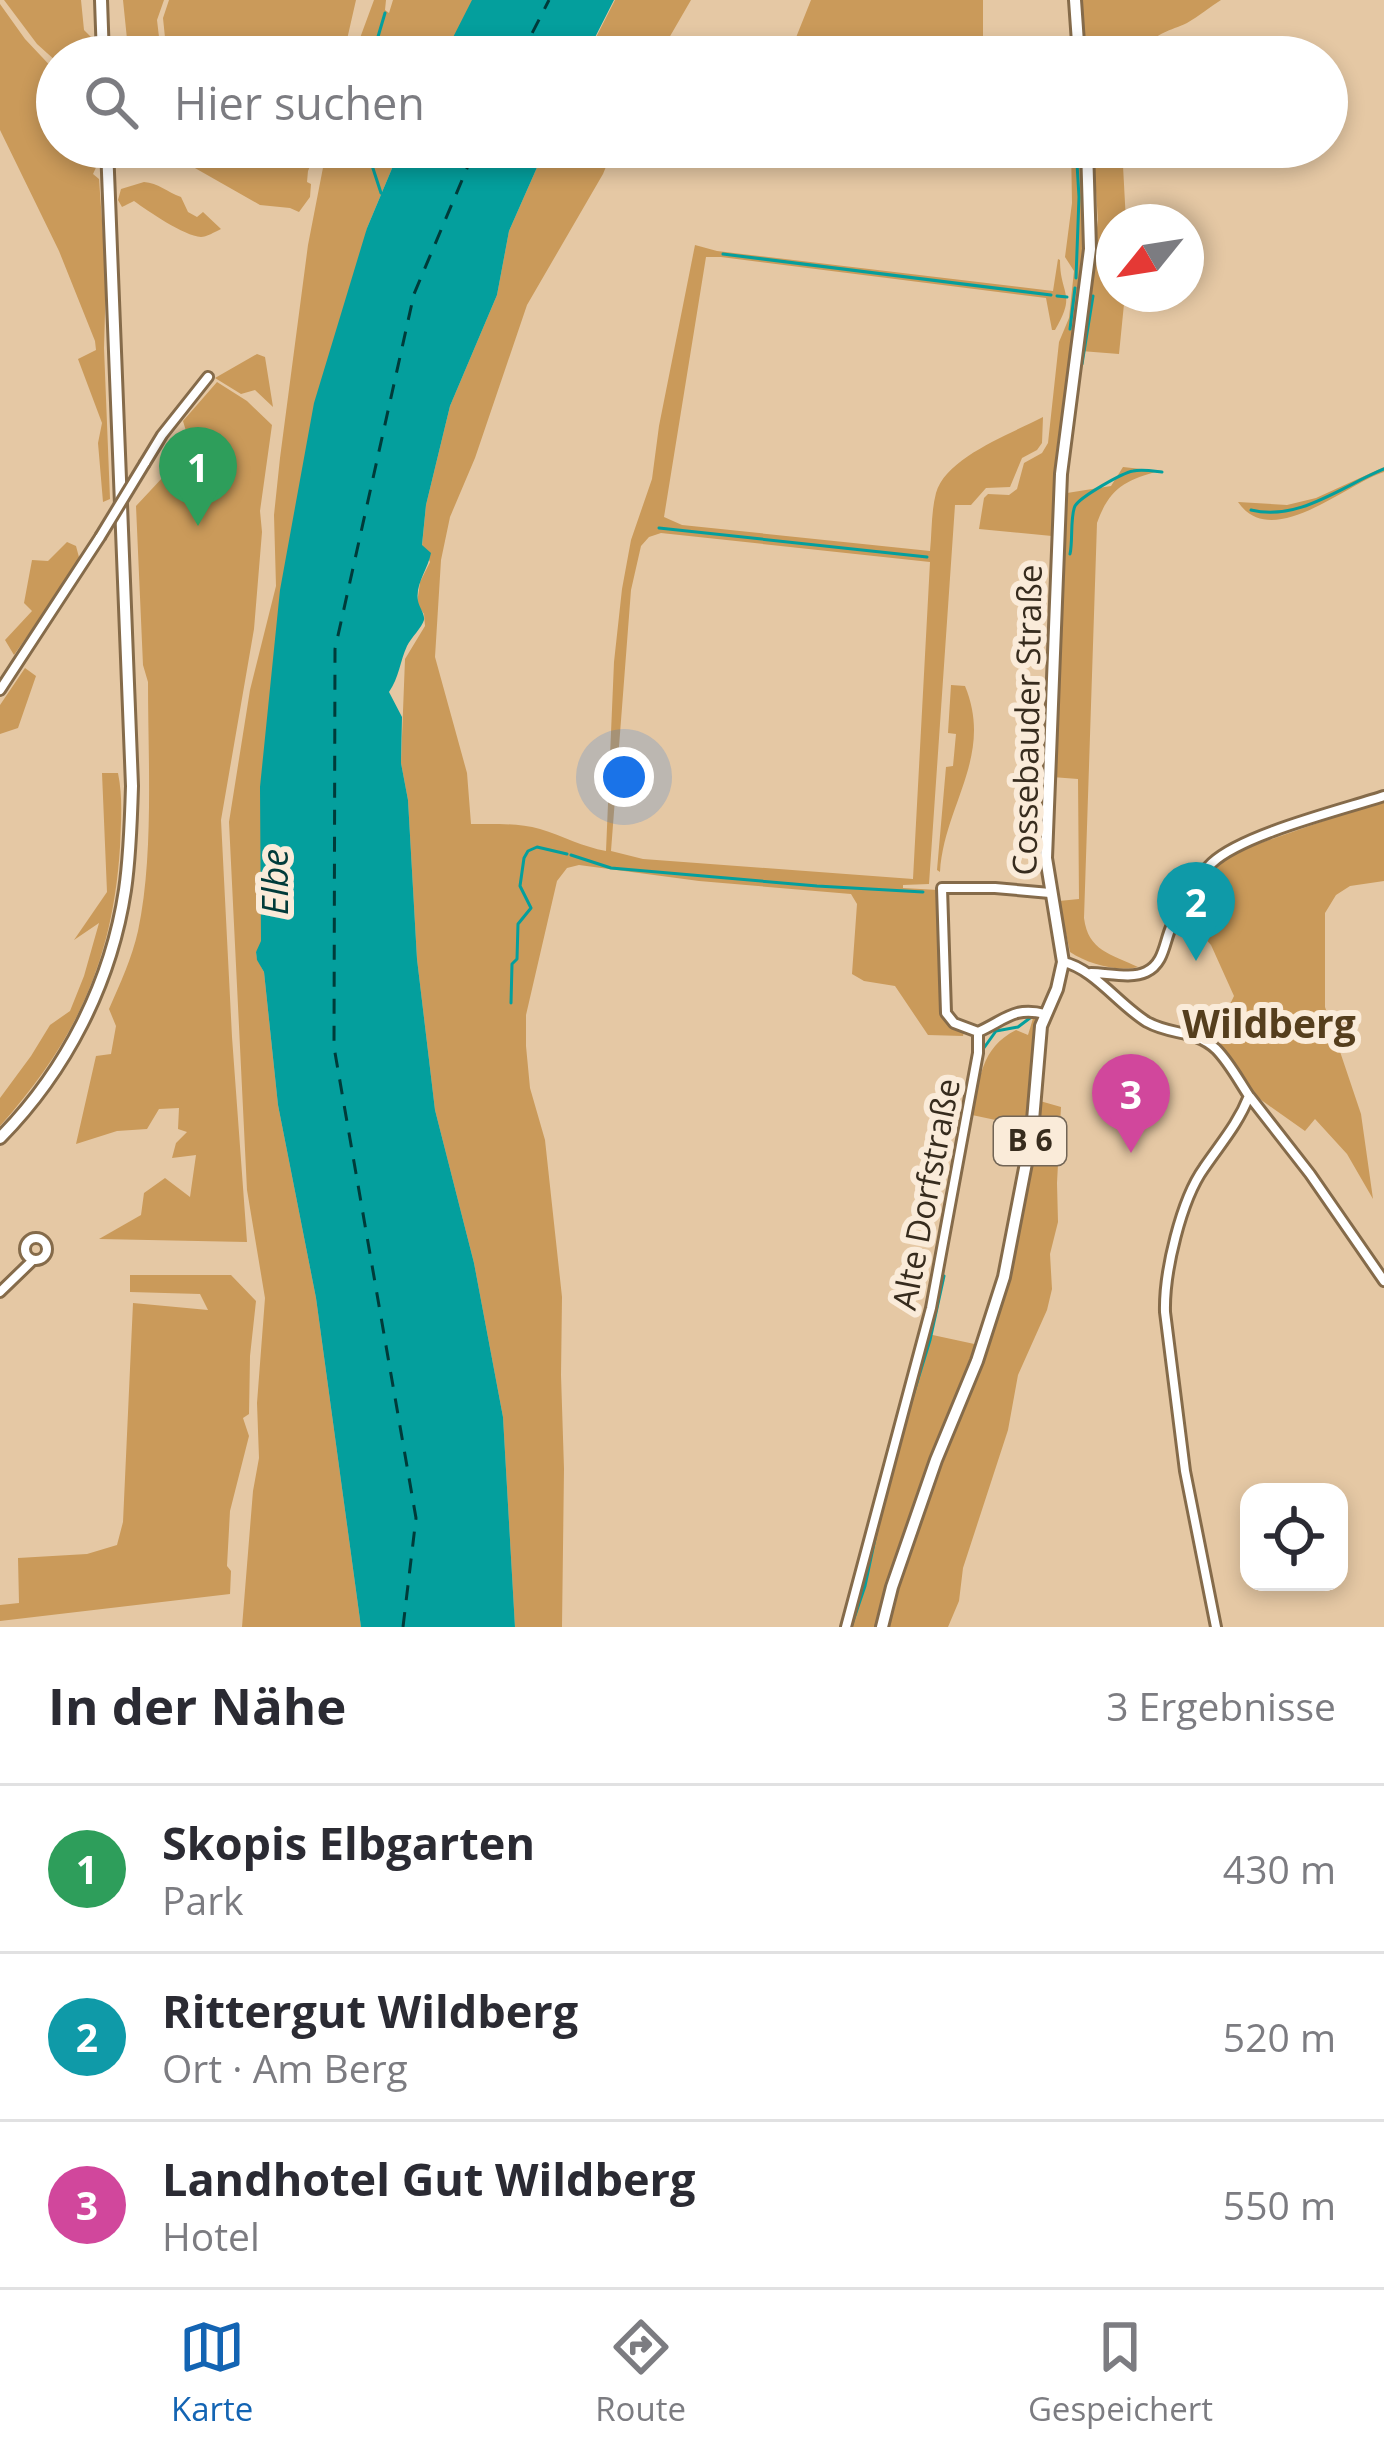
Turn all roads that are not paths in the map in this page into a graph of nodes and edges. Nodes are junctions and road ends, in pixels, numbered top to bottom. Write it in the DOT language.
graph roads {
  1 [pos="101,0"];
  2 [pos="1075,0"];
  3 [pos="102,36"];
  4 [pos="1078,36"];
  5 [pos="108,168"];
  6 [pos="1088,168"];
  7 [pos="208,377"];
  8 [pos="0,690"];
  9 [pos="1384,796"];
  10 [pos="1050,893"];
  11 [pos="1063,962"];
  12 [pos="1090,973"];
  13 [pos="1045,1014"];
  14 [pos="978,1032"];
  15 [pos="1249,1096"];
  16 [pos="0,1138"];
  17 [pos="33,1260"];
  18 [pos="1384,1281"];
  19 [pos="0,1292"];
  20 [pos="846,1627"];
  21 [pos="882,1627"];
  22 [pos="1216,1627"];
  1 -- 3 [label="main road"];
  2 -- 4 [label="main road"];
  5 -- 16 [label="main road"];
  6 -- 10 [label="main road, Cossebauder Straße / B 6"];
  7 -- 8 [label="street, bridge"];
  9 -- 12 [label="street"];
  10 -- 11 [label="main road, Cossebauder Straße / B 6"];
  10 -- 14 [label="street"];
  11 -- 12 [label="street"];
  11 -- 13 [label="main road, Cossebauder Straße / B 6"];
  12 -- 15 [label="street"];
  13 -- 14 [label="street"];
  13 -- 21 [label="main road, Cossebauder Straße / B 6"];
  14 -- 20 [label="street, Alte Dorfstraße"];
  15 -- 18 [label="street"];
  15 -- 22 [label="street"];
  17 -- 19 [label="street"];
}
